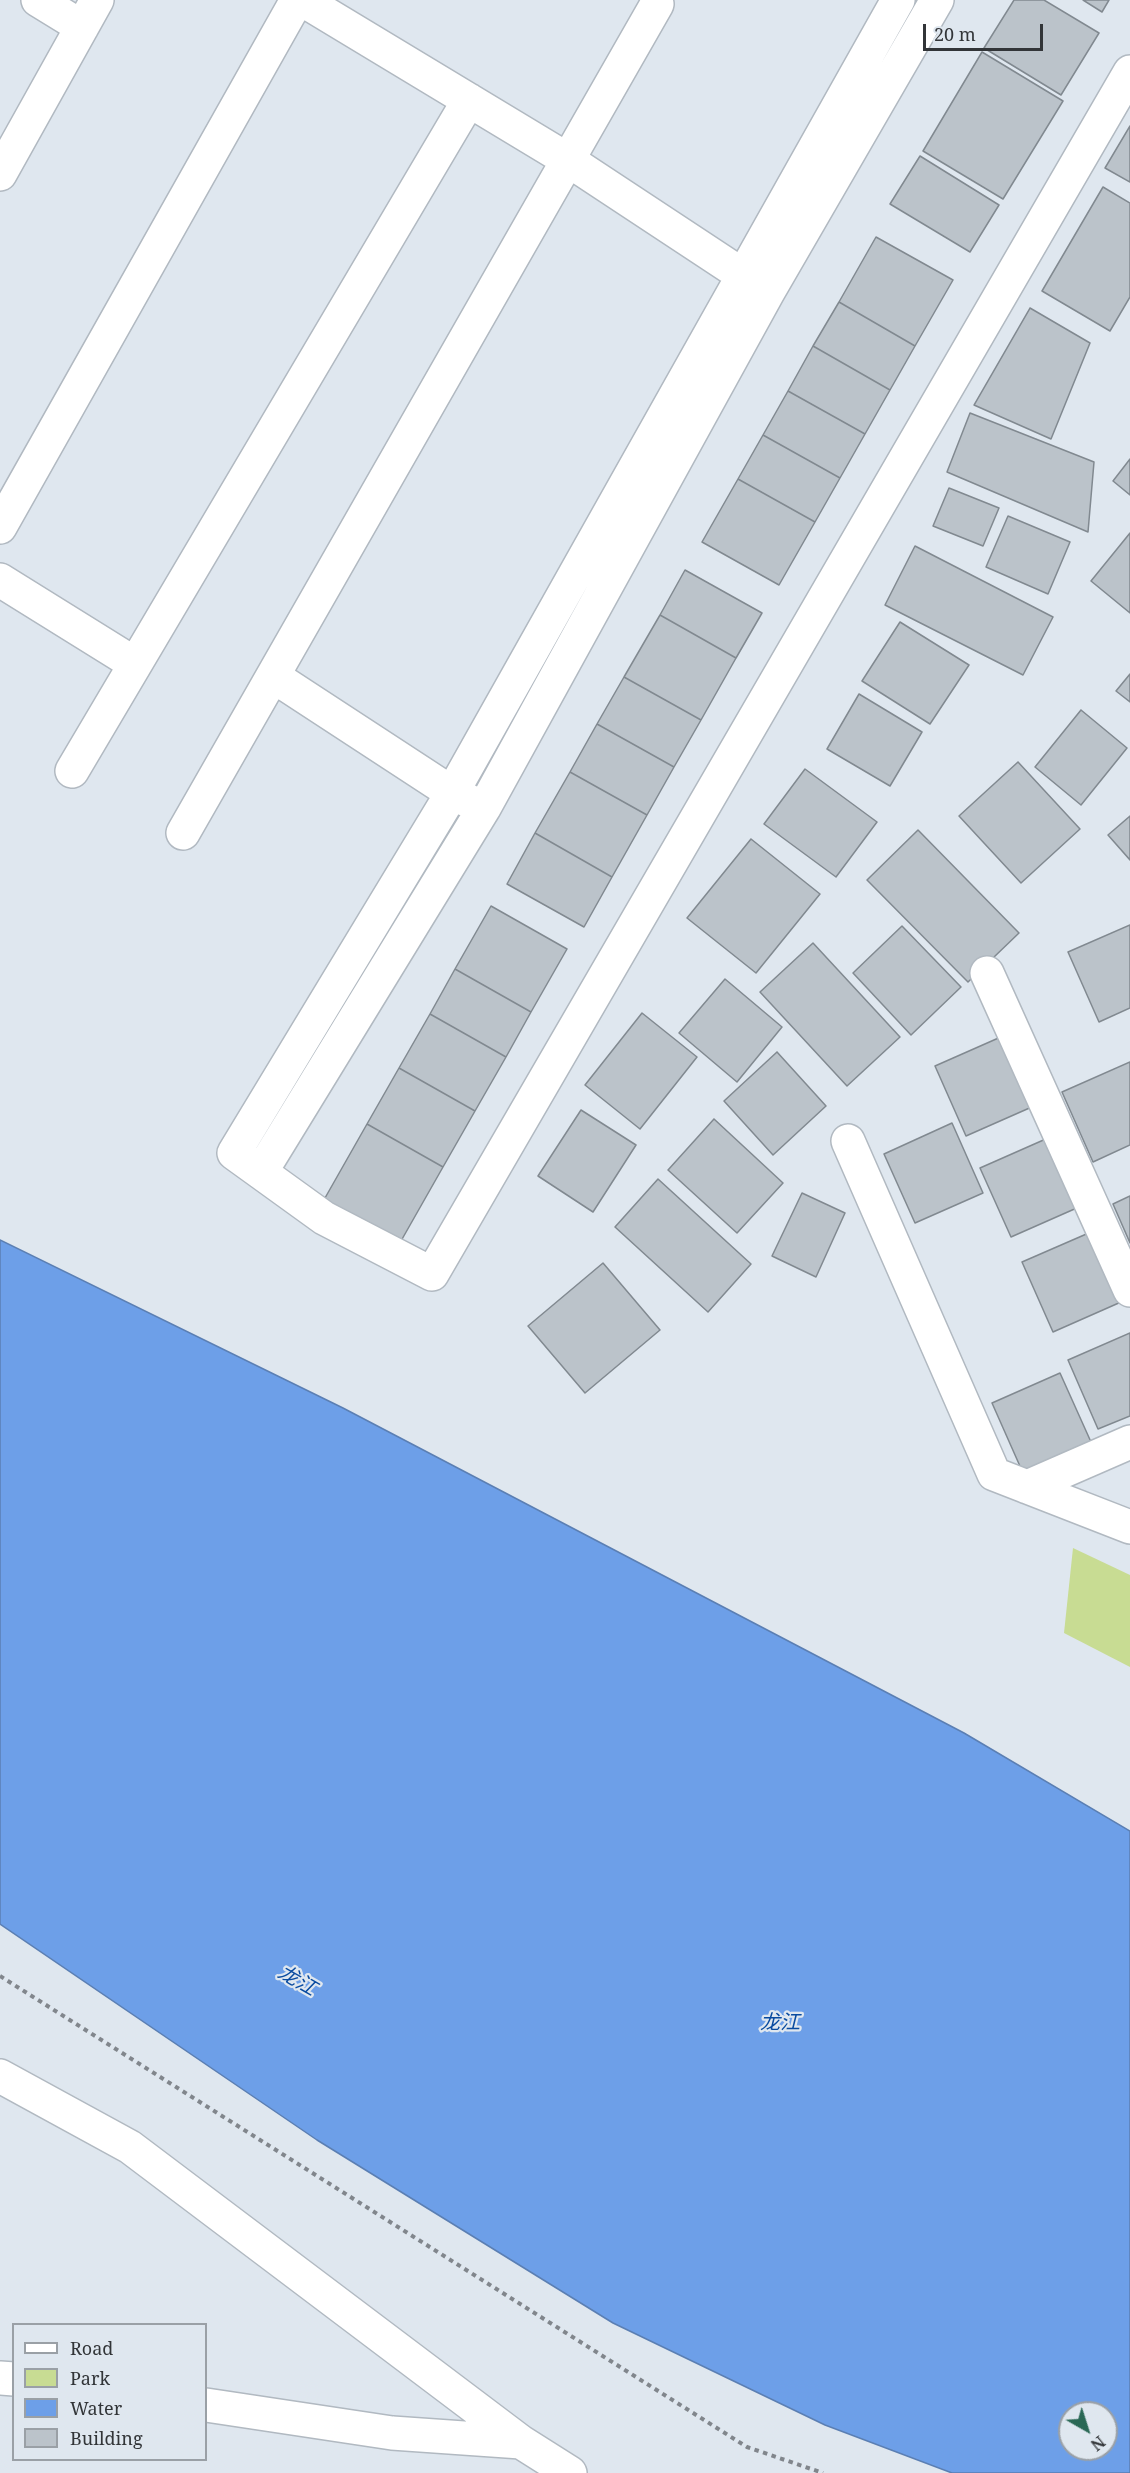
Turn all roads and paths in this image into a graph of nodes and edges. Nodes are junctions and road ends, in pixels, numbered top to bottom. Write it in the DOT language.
graph roads {
  1 [pos="38,0"];
  2 [pos="297,0"];
  3 [pos="303,0"];
  4 [pos="898,0"];
  5 [pos="937,0"];
  6 [pos="657,4"];
  7 [pos="90,13"];
  8 [pos="1130,72"];
  9 [pos="469,100"];
  10 [pos="568,160"];
  11 [pos="0,174"];
  12 [pos="756,284"];
  13 [pos="0,527"];
  14 [pos="0,580"];
  15 [pos="135,664"];
  16 [pos="273,676"];
  17 [pos="72,771"];
  18 [pos="452,793"];
  19 [pos="484,808"];
  20 [pos="183,833"];
  21 [pos="987,973"];
  22 [pos="848,1141"];
  23 [pos="261,1172"];
  24 [pos="1130,1290"];
  25 [pos="1130,1442"];
  26 [pos="1027,1487"];
  27 [pos="1130,1527"];
  28 [pos="0,1976"];
  29 [pos="0,2076"];
  30 [pos="207,2405"];
  31 [pos="521,2442"];
  32 [pos="570,2473"];
  33 [pos="824,2473"];
  1 -- 7 [label="street"];
  2 -- 13 [label="street"];
  3 -- 9 [label="street"];
  4 -- 12 [label="street"];
  5 -- 12 [label="street"];
  6 -- 10 [label="street"];
  7 -- 11 [label="street"];
  8 -- 23 [label="street"];
  9 -- 10 [label="street"];
  9 -- 15 [label="street"];
  10 -- 12 [label="street"];
  10 -- 16 [label="street"];
  12 -- 18 [label="street"];
  12 -- 19 [label="street"];
  14 -- 15 [label="street"];
  15 -- 17 [label="street"];
  16 -- 18 [label="street"];
  16 -- 20 [label="street"];
  18 -- 19 [label="street"];
  18 -- 23 [label="street"];
  19 -- 23 [label="street"];
  21 -- 24 [label="street"];
  22 -- 26 [label="street"];
  25 -- 26 [label="street"];
  26 -- 27 [label="street"];
  28 -- 33 [label="path"];
  29 -- 31 [label="street"];
  30 -- 31 [label="street"];
  31 -- 32 [label="street"];
}
